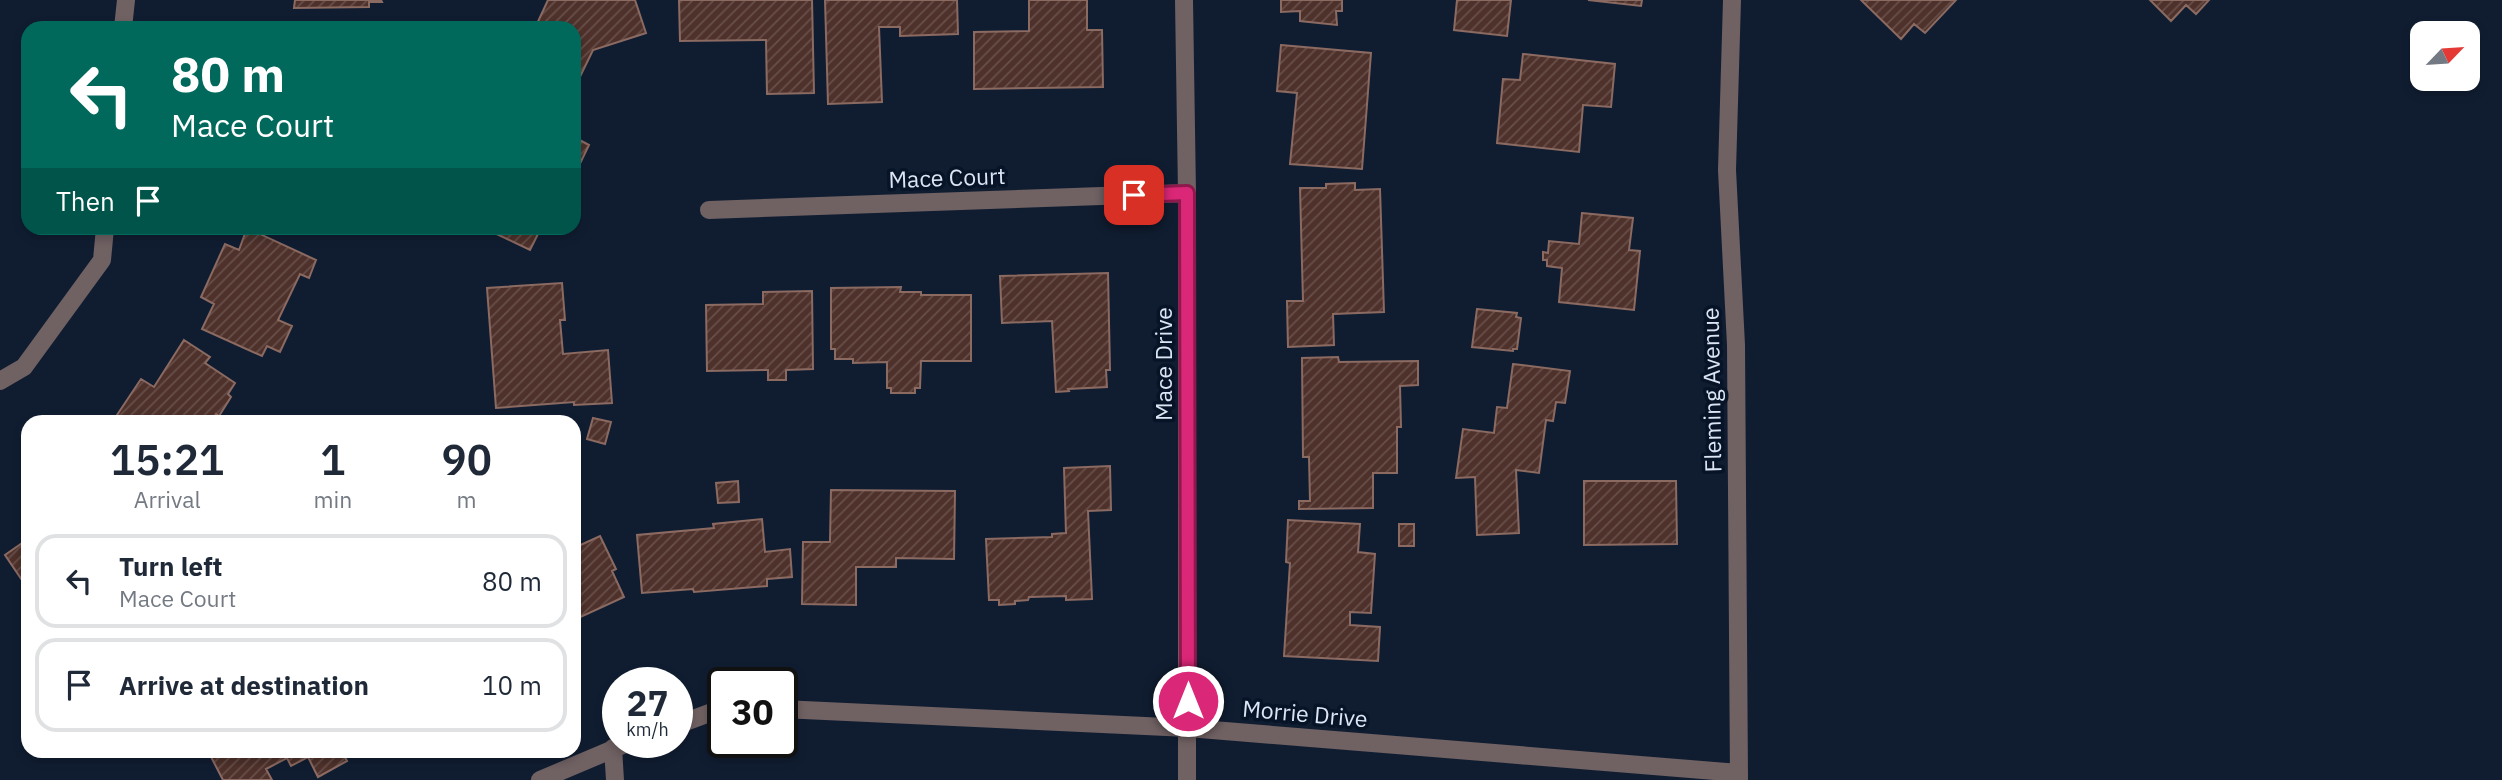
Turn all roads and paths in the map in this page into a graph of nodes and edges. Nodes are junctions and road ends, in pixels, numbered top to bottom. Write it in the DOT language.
graph roads {
  1 [pos="126,0"];
  2 [pos="1184,0"];
  3 [pos="1732,0"];
  4 [pos="124,21"];
  5 [pos="1187,193"];
  6 [pos="709,210"];
  7 [pos="104,235"];
  8 [pos="0,381"];
  9 [pos="798,710"];
  10 [pos="1188,728"];
  11 [pos="602,753"];
  12 [pos="619,758"];
  13 [pos="1739,776"];
  14 [pos="540,780"];
  15 [pos="615,780"];
  16 [pos="1187,780"];
  1 -- 4 [label="street"];
  2 -- 5 [label="street, Mace Drive"];
  3 -- 13 [label="street, Fleming Avenue"];
  5 -- 6 [label="street, Mace Court"];
  5 -- 10 [label="street, Mace Drive"];
  7 -- 8 [label="street"];
  9 -- 10 [label="street, Morrie Drive"];
  10 -- 13 [label="street, Morrie Drive"];
  10 -- 16 [label="street, Mace Drive"];
  11 -- 14 [label="street"];
  12 -- 15 [label="street"];
}
